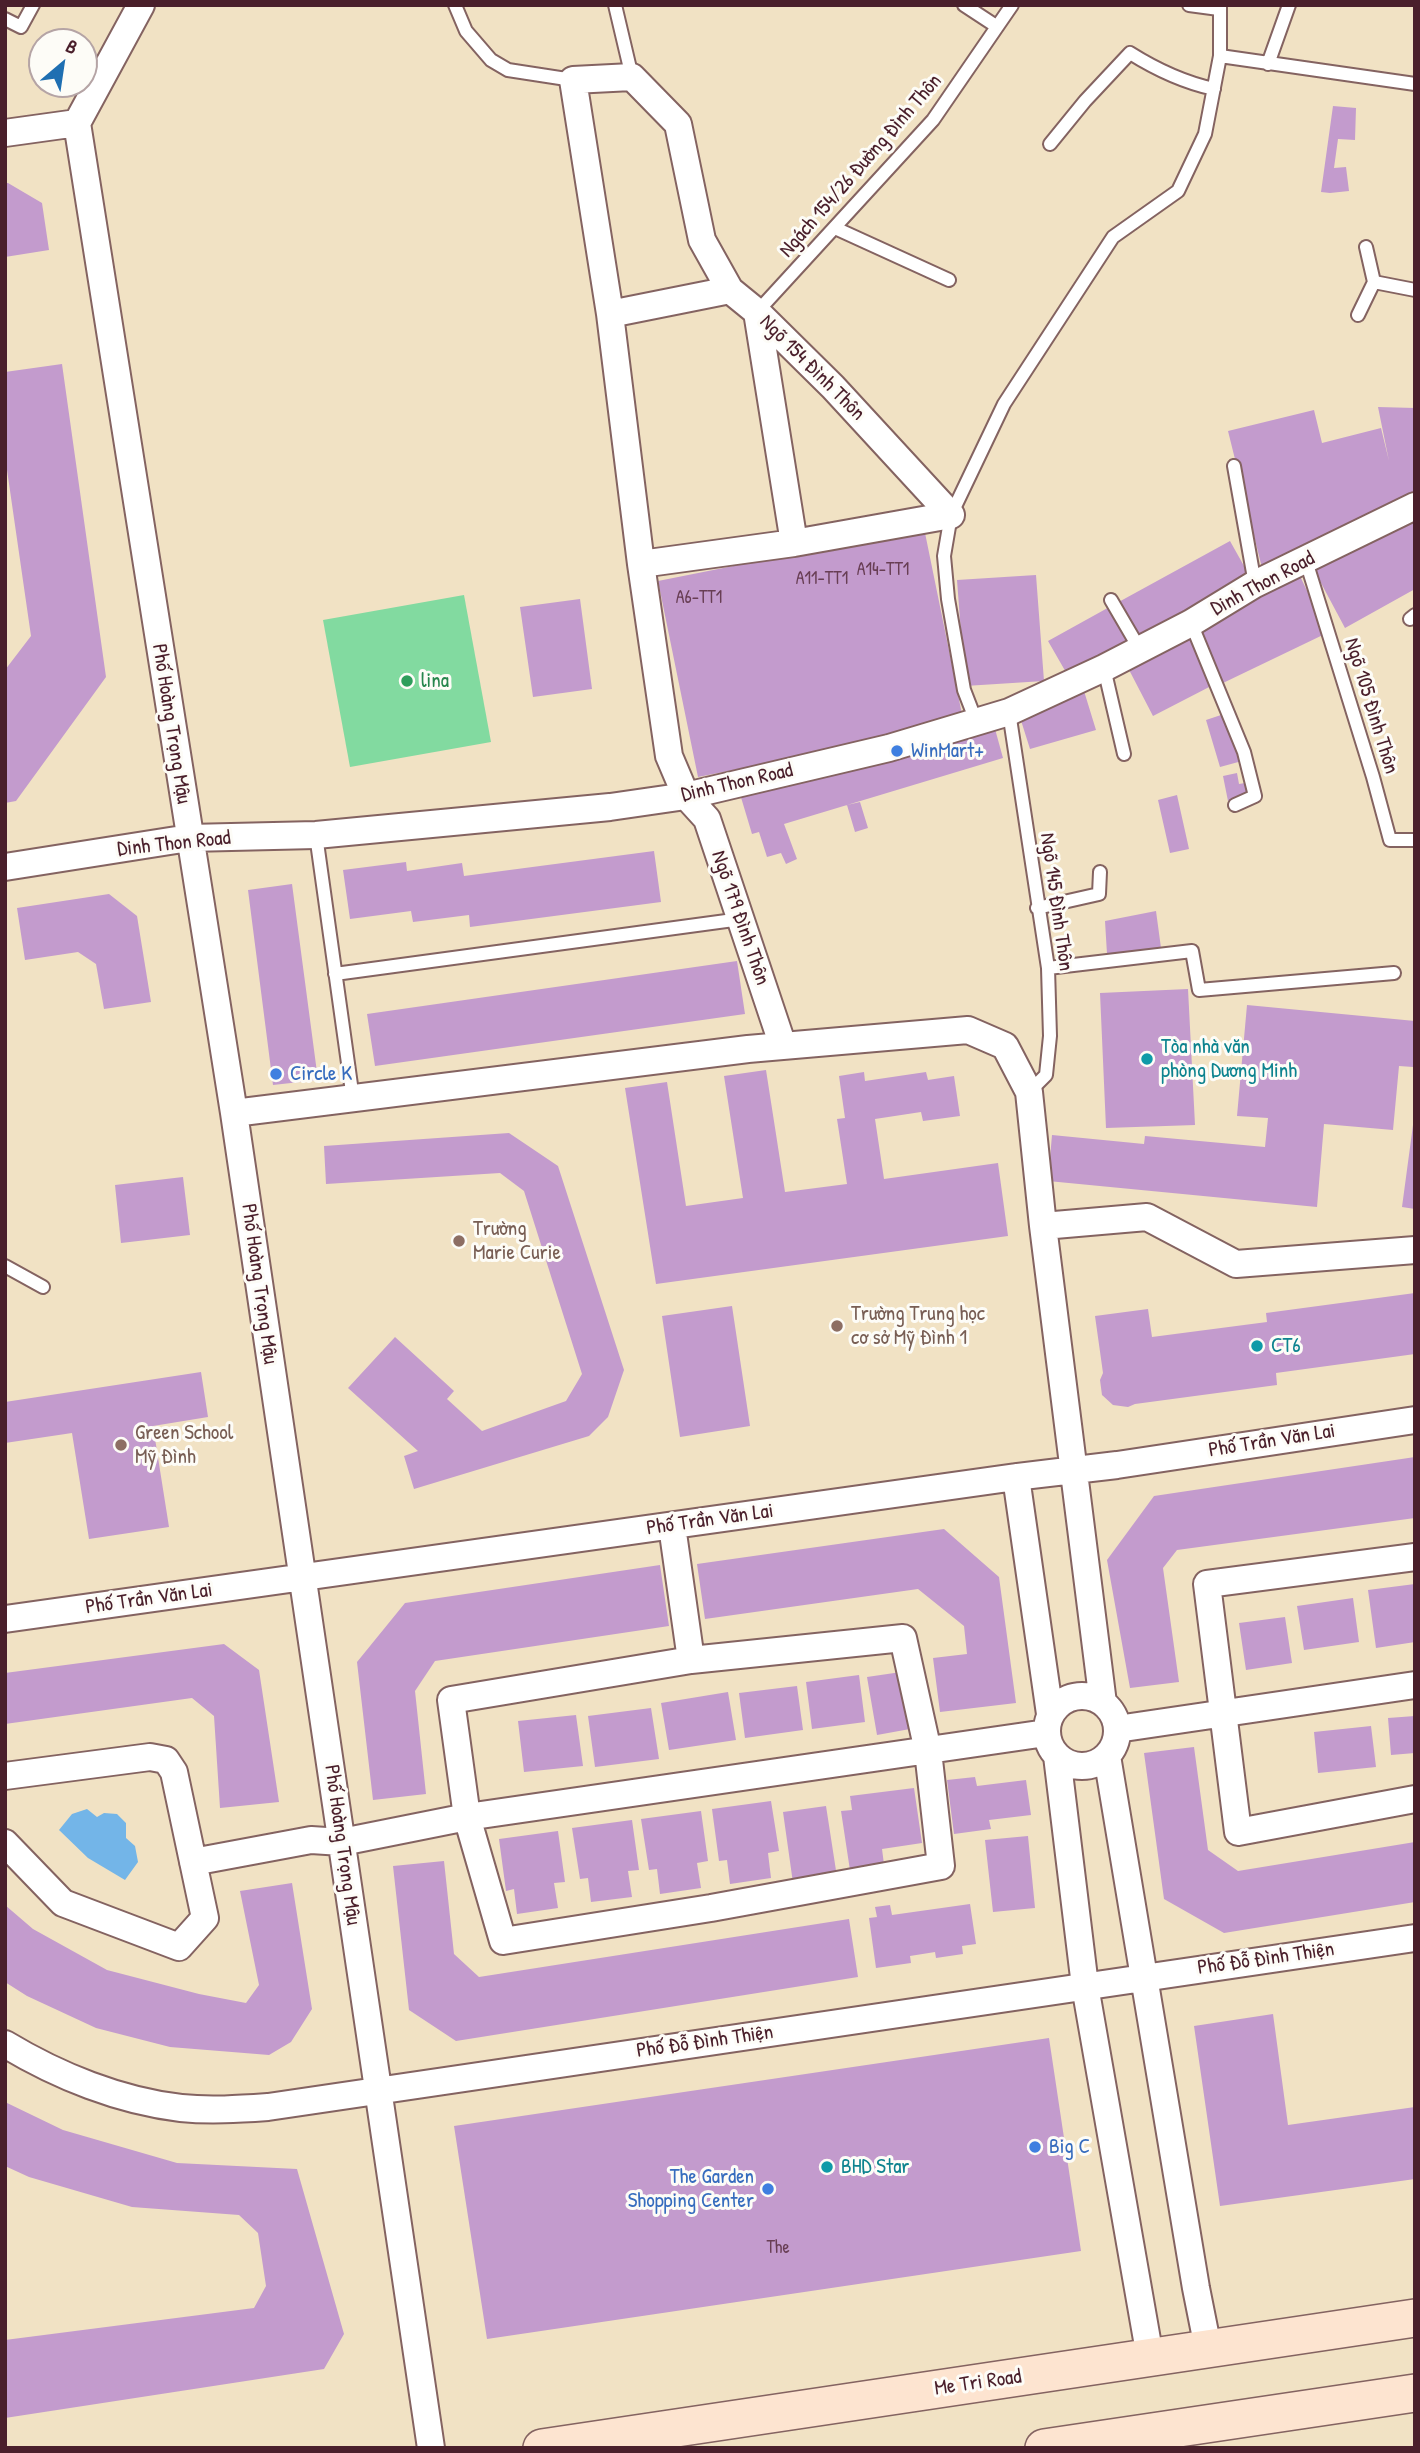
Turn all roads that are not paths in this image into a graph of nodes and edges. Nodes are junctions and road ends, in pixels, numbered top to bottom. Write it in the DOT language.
graph roads {
  1 [pos="33,5"];
  2 [pos="141,5"];
  3 [pos="455,5"];
  4 [pos="615,5"];
  5 [pos="964,5"];
  6 [pos="1012,5"];
  7 [pos="1189,5"];
  8 [pos="1289,5"];
  9 [pos="1219,7"];
  10 [pos="5,19"];
  11 [pos="996,26"];
  12 [pos="1220,56"];
  13 [pos="1268,64"];
  14 [pos="632,76"];
  15 [pos="573,80"];
  16 [pos="1415,84"];
  17 [pos="1214,89"];
  18 [pos="77,122"];
  19 [pos="5,133"];
  20 [pos="1051,144"];
  21 [pos="835,228"];
  22 [pos="1366,247"];
  23 [pos="949,280"];
  24 [pos="1374,282"];
  25 [pos="730,290"];
  26 [pos="1415,290"];
  27 [pos="757,312"];
  28 [pos="610,314"];
  29 [pos="1358,315"];
  30 [pos="1234,466"];
  31 [pos="1415,506"];
  32 [pos="951,515"];
  33 [pos="794,543"];
  34 [pos="1306,561"];
  35 [pos="640,564"];
  36 [pos="1255,583"];
  37 [pos="1111,600"];
  38 [pos="1191,623"];
  39 [pos="1139,648"];
  40 [pos="1104,668"];
  41 [pos="1009,712"];
  42 [pos="976,721"];
  43 [pos="1124,754"];
  44 [pos="686,796"];
  45 [pos="1236,805"];
  46 [pos="316,835"];
  47 [pos="189,838"];
  48 [pos="1415,840"];
  49 [pos="5,867"];
  50 [pos="1100,872"];
  51 [pos="1037,908"];
  52 [pos="741,919"];
  53 [pos="1048,968"];
  54 [pos="1394,973"];
  55 [pos="335,974"];
  56 [pos="783,1046"];
  57 [pos="1029,1092"];
  58 [pos="352,1099"];
  59 [pos="234,1113"];
  60 [pos="1043,1226"];
  61 [pos="1415,1250"];
  62 [pos="5,1266"];
  63 [pos="43,1287"];
  64 [pos="1415,1420"];
  65 [pos="1074,1469"];
  66 [pos="1016,1477"];
  67 [pos="672,1525"];
  68 [pos="1415,1557"];
  69 [pos="302,1576"];
  70 [pos="5,1619"];
  71 [pos="691,1660"];
  72 [pos="1415,1685"];
  73 [pos="1103,1703"];
  74 [pos="1224,1714"];
  75 [pos="1117,1728"];
  76 [pos="1051,1734"];
  77 [pos="928,1751"];
  78 [pos="1107,1756"];
  79 [pos="5,1776"];
  80 [pos="1415,1799"];
  81 [pos="467,1817"];
  82 [pos="342,1842"];
  83 [pos="5,1843"];
  84 [pos="193,1862"];
  85 [pos="1415,1938"];
  86 [pos="1143,1977"];
  87 [pos="1085,1986"];
  88 [pos="5,2044"];
  89 [pos="378,2090"];
  90 [pos="1415,2318"];
  91 [pos="1208,2348"];
  92 [pos="1150,2357"];
  93 [pos="1415,2393"];
  94 [pos="431,2448"];
  95 [pos="542,2448"];
  96 [pos="1044,2448"];
  1 -- 10 [label="lane"];
  2 -- 18 [label="street"];
  3 -- 15 [label="lane"];
  4 -- 14 [label="lane"];
  5 -- 11 [label="lane"];
  6 -- 11 [label="lane, Ngách 154/26 Đường Đình Thôn"];
  7 -- 9 [label="lane"];
  8 -- 13 [label="lane"];
  9 -- 12 [label="lane"];
  11 -- 21 [label="lane, Ngách 154/26 Đường Đình Thôn"];
  12 -- 13 [label="lane"];
  12 -- 17 [label="lane"];
  13 -- 16 [label="lane"];
  14 -- 15 [label="street"];
  14 -- 25 [label="street, Ngõ 154 Đình Thôn"];
  15 -- 28 [label="street, Ngõ 179 Đình Thôn"];
  17 -- 20 [label="lane"];
  17 -- 32 [label="lane"];
  18 -- 19 [label="street"];
  18 -- 47 [label="street, Phố Hoàng Trọng Mậu"];
  21 -- 23 [label="lane"];
  21 -- 27 [label="lane, Ngách 154/26 Đường Đình Thôn"];
  22 -- 24 [label="lane"];
  24 -- 26 [label="lane"];
  24 -- 29 [label="lane"];
  25 -- 27 [label="street, Ngõ 154 Đình Thôn"];
  25 -- 28 [label="street"];
  27 -- 32 [label="street, Ngõ 154 Đình Thôn"];
  27 -- 33 [label="street"];
  28 -- 35 [label="street, Ngõ 179 Đình Thôn"];
  30 -- 36 [label="lane"];
  31 -- 34 [label="street, Dinh Thon Road"];
  32 -- 33 [label="street"];
  32 -- 42 [label="lane"];
  33 -- 35 [label="street"];
  34 -- 36 [label="street, Dinh Thon Road"];
  34 -- 48 [label="lane, Ngõ 105 Đình Thôn"];
  35 -- 44 [label="street, Ngõ 179 Đình Thôn"];
  36 -- 38 [label="street, Dinh Thon Road"];
  37 -- 39 [label="lane"];
  38 -- 39 [label="street, Dinh Thon Road"];
  38 -- 45 [label="lane"];
  39 -- 40 [label="street, Dinh Thon Road"];
  40 -- 41 [label="street, Dinh Thon Road"];
  40 -- 43 [label="lane"];
  41 -- 42 [label="street, Dinh Thon Road"];
  41 -- 51 [label="lane, Ngõ 145 Đình Thôn"];
  42 -- 44 [label="street, Dinh Thon Road"];
  44 -- 46 [label="street, Dinh Thon Road"];
  44 -- 52 [label="street, Ngõ 179 Đình Thôn"];
  46 -- 47 [label="street, Dinh Thon Road"];
  46 -- 55 [label="lane"];
  47 -- 49 [label="street, Dinh Thon Road"];
  47 -- 59 [label="street, Phố Hoàng Trọng Mậu"];
  50 -- 51 [label="lane"];
  51 -- 53 [label="lane, Ngõ 145 Đình Thôn"];
  52 -- 55 [label="lane"];
  52 -- 56 [label="street, Ngõ 179 Đình Thôn"];
  53 -- 54 [label="lane"];
  53 -- 57 [label="lane, Ngõ 145 Đình Thôn"];
  55 -- 58 [label="lane"];
  56 -- 57 [label="street"];
  56 -- 58 [label="street"];
  57 -- 60 [label="street"];
  58 -- 59 [label="street"];
  59 -- 69 [label="street, Phố Hoàng Trọng Mậu"];
  60 -- 61 [label="street"];
  60 -- 65 [label="street"];
  62 -- 63 [label="lane"];
  64 -- 65 [label="street, Phố Trần Văn Lai"];
  65 -- 66 [label="street, Phố Trần Văn Lai"];
  65 -- 73 [label="street"];
  66 -- 67 [label="street, Phố Trần Văn Lai"];
  66 -- 76 [label="street"];
  67 -- 69 [label="street, Phố Trần Văn Lai"];
  67 -- 71 [label="street"];
  68 -- 74 [label="street"];
  69 -- 70 [label="street, Phố Trần Văn Lai"];
  69 -- 82 [label="street, Phố Hoàng Trọng Mậu"];
  71 -- 77 [label="street"];
  71 -- 81 [label="street"];
  72 -- 74 [label="street"];
  73 -- 75 [label="street"];
  73 -- 76 [label="street"];
  74 -- 75 [label="street"];
  74 -- 80 [label="street"];
  75 -- 78 [label="street"];
  76 -- 77 [label="street"];
  76 -- 78 [label="street"];
  76 -- 87 [label="street"];
  77 -- 81 [label="street"];
  77 -- 81 [label="street"];
  78 -- 86 [label="street"];
  79 -- 84 [label="street"];
  81 -- 82 [label="street"];
  82 -- 84 [label="street"];
  82 -- 89 [label="street, Phố Hoàng Trọng Mậu"];
  83 -- 84 [label="street"];
  85 -- 86 [label="street, Phố Đỗ Đình Thiện"];
  86 -- 87 [label="street, Phố Đỗ Đình Thiện"];
  86 -- 91 [label="street"];
  87 -- 89 [label="street, Phố Đỗ Đình Thiện"];
  87 -- 92 [label="street"];
  88 -- 89 [label="street, Phố Đỗ Đình Thiện"];
  89 -- 94 [label="street, Phố Hoàng Trọng Mậu"];
  90 -- 91 [label="main road, Me Tri Road"];
  91 -- 92 [label="main road, Me Tri Road"];
  92 -- 95 [label="main road, Me Tri Road"];
  93 -- 96 [label="main road"];
}
